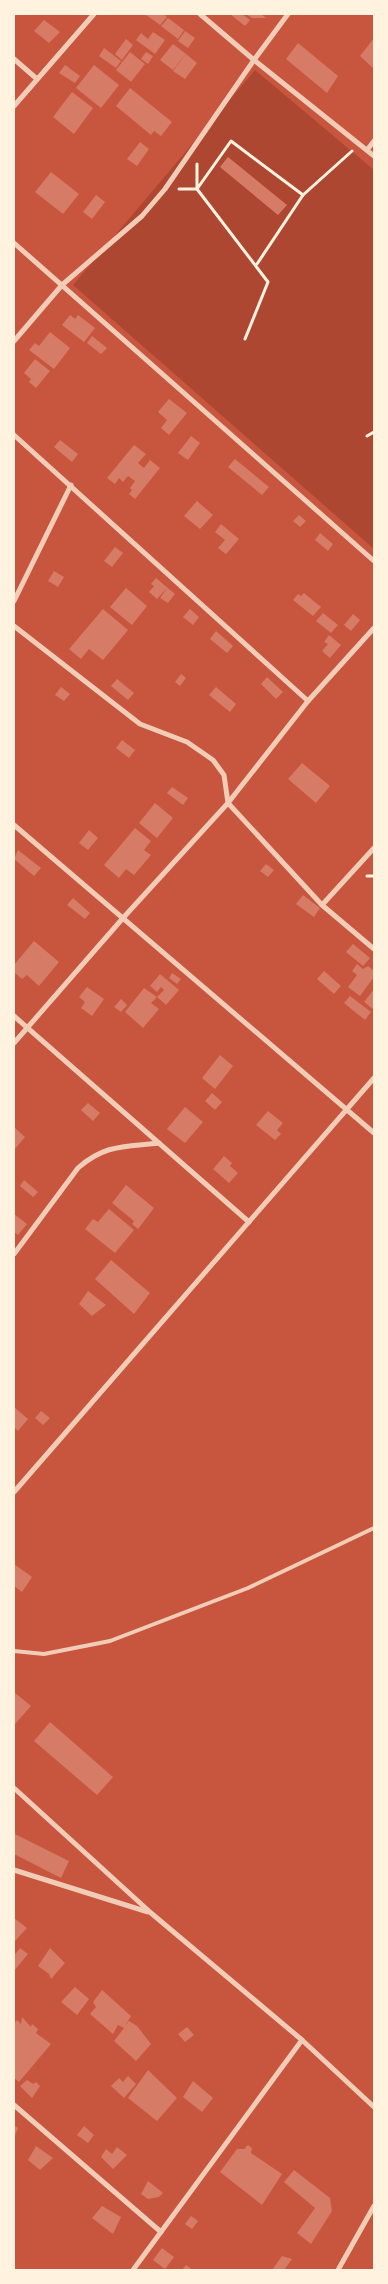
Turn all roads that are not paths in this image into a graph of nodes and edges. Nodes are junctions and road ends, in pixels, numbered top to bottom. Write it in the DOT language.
graph roads {
  1 [pos="94,14"];
  2 [pos="200,14"];
  3 [pos="288,14"];
  4 [pos="14,59"];
  5 [pos="254,60"];
  6 [pos="37,79"];
  7 [pos="14,106"];
  8 [pos="374,141"];
  9 [pos="367,150"];
  10 [pos="374,156"];
  11 [pos="14,243"];
  12 [pos="62,284"];
  13 [pos="14,341"];
  14 [pos="14,436"];
  15 [pos="71,485"];
  16 [pos="374,561"];
  17 [pos="14,601"];
  18 [pos="14,626"];
  19 [pos="374,628"];
  20 [pos="308,701"];
  21 [pos="228,803"];
  22 [pos="14,825"];
  23 [pos="374,848"];
  24 [pos="322,905"];
  25 [pos="122,918"];
  26 [pos="374,949"];
  27 [pos="14,1016"];
  28 [pos="27,1027"];
  29 [pos="14,1043"];
  30 [pos="374,1078"];
  31 [pos="347,1110"];
  32 [pos="374,1132"];
  33 [pos="159,1143"];
  34 [pos="249,1222"];
  35 [pos="14,1254"];
  36 [pos="14,1492"];
  37 [pos="374,1528"];
  38 [pos="14,1651"];
  39 [pos="14,1788"];
  40 [pos="14,1870"];
  41 [pos="151,1913"];
  42 [pos="302,2040"];
  43 [pos="14,2106"];
  44 [pos="374,2107"];
  45 [pos="374,2206"];
  46 [pos="161,2232"];
  47 [pos="133,2270"];
  48 [pos="338,2270"];
  1 -- 6 [label="street"];
  2 -- 5 [label="street"];
  3 -- 5 [label="street"];
  4 -- 6 [label="street"];
  5 -- 9 [label="street"];
  5 -- 12 [label="street"];
  6 -- 7 [label="street"];
  8 -- 9 [label="street"];
  9 -- 10 [label="street"];
  11 -- 12 [label="street"];
  12 -- 13 [label="street"];
  12 -- 16 [label="street"];
  14 -- 15 [label="street"];
  15 -- 17 [label="street"];
  15 -- 20 [label="street"];
  18 -- 21 [label="street"];
  19 -- 20 [label="street"];
  20 -- 21 [label="street"];
  21 -- 24 [label="street"];
  21 -- 25 [label="street"];
  22 -- 25 [label="street"];
  23 -- 24 [label="street"];
  24 -- 26 [label="street"];
  25 -- 28 [label="street"];
  25 -- 31 [label="street"];
  27 -- 28 [label="street"];
  28 -- 29 [label="street"];
  28 -- 33 [label="street"];
  30 -- 31 [label="street"];
  31 -- 32 [label="street"];
  31 -- 34 [label="street"];
  33 -- 34 [label="street"];
  33 -- 35 [label="street"];
  34 -- 36 [label="street"];
  37 -- 38 [label="lane"];
  39 -- 41 [label="street"];
  40 -- 41 [label="street"];
  41 -- 42 [label="street"];
  42 -- 44 [label="street"];
  42 -- 46 [label="street"];
  43 -- 46 [label="street"];
  45 -- 48 [label="street"];
  46 -- 47 [label="street"];
}
